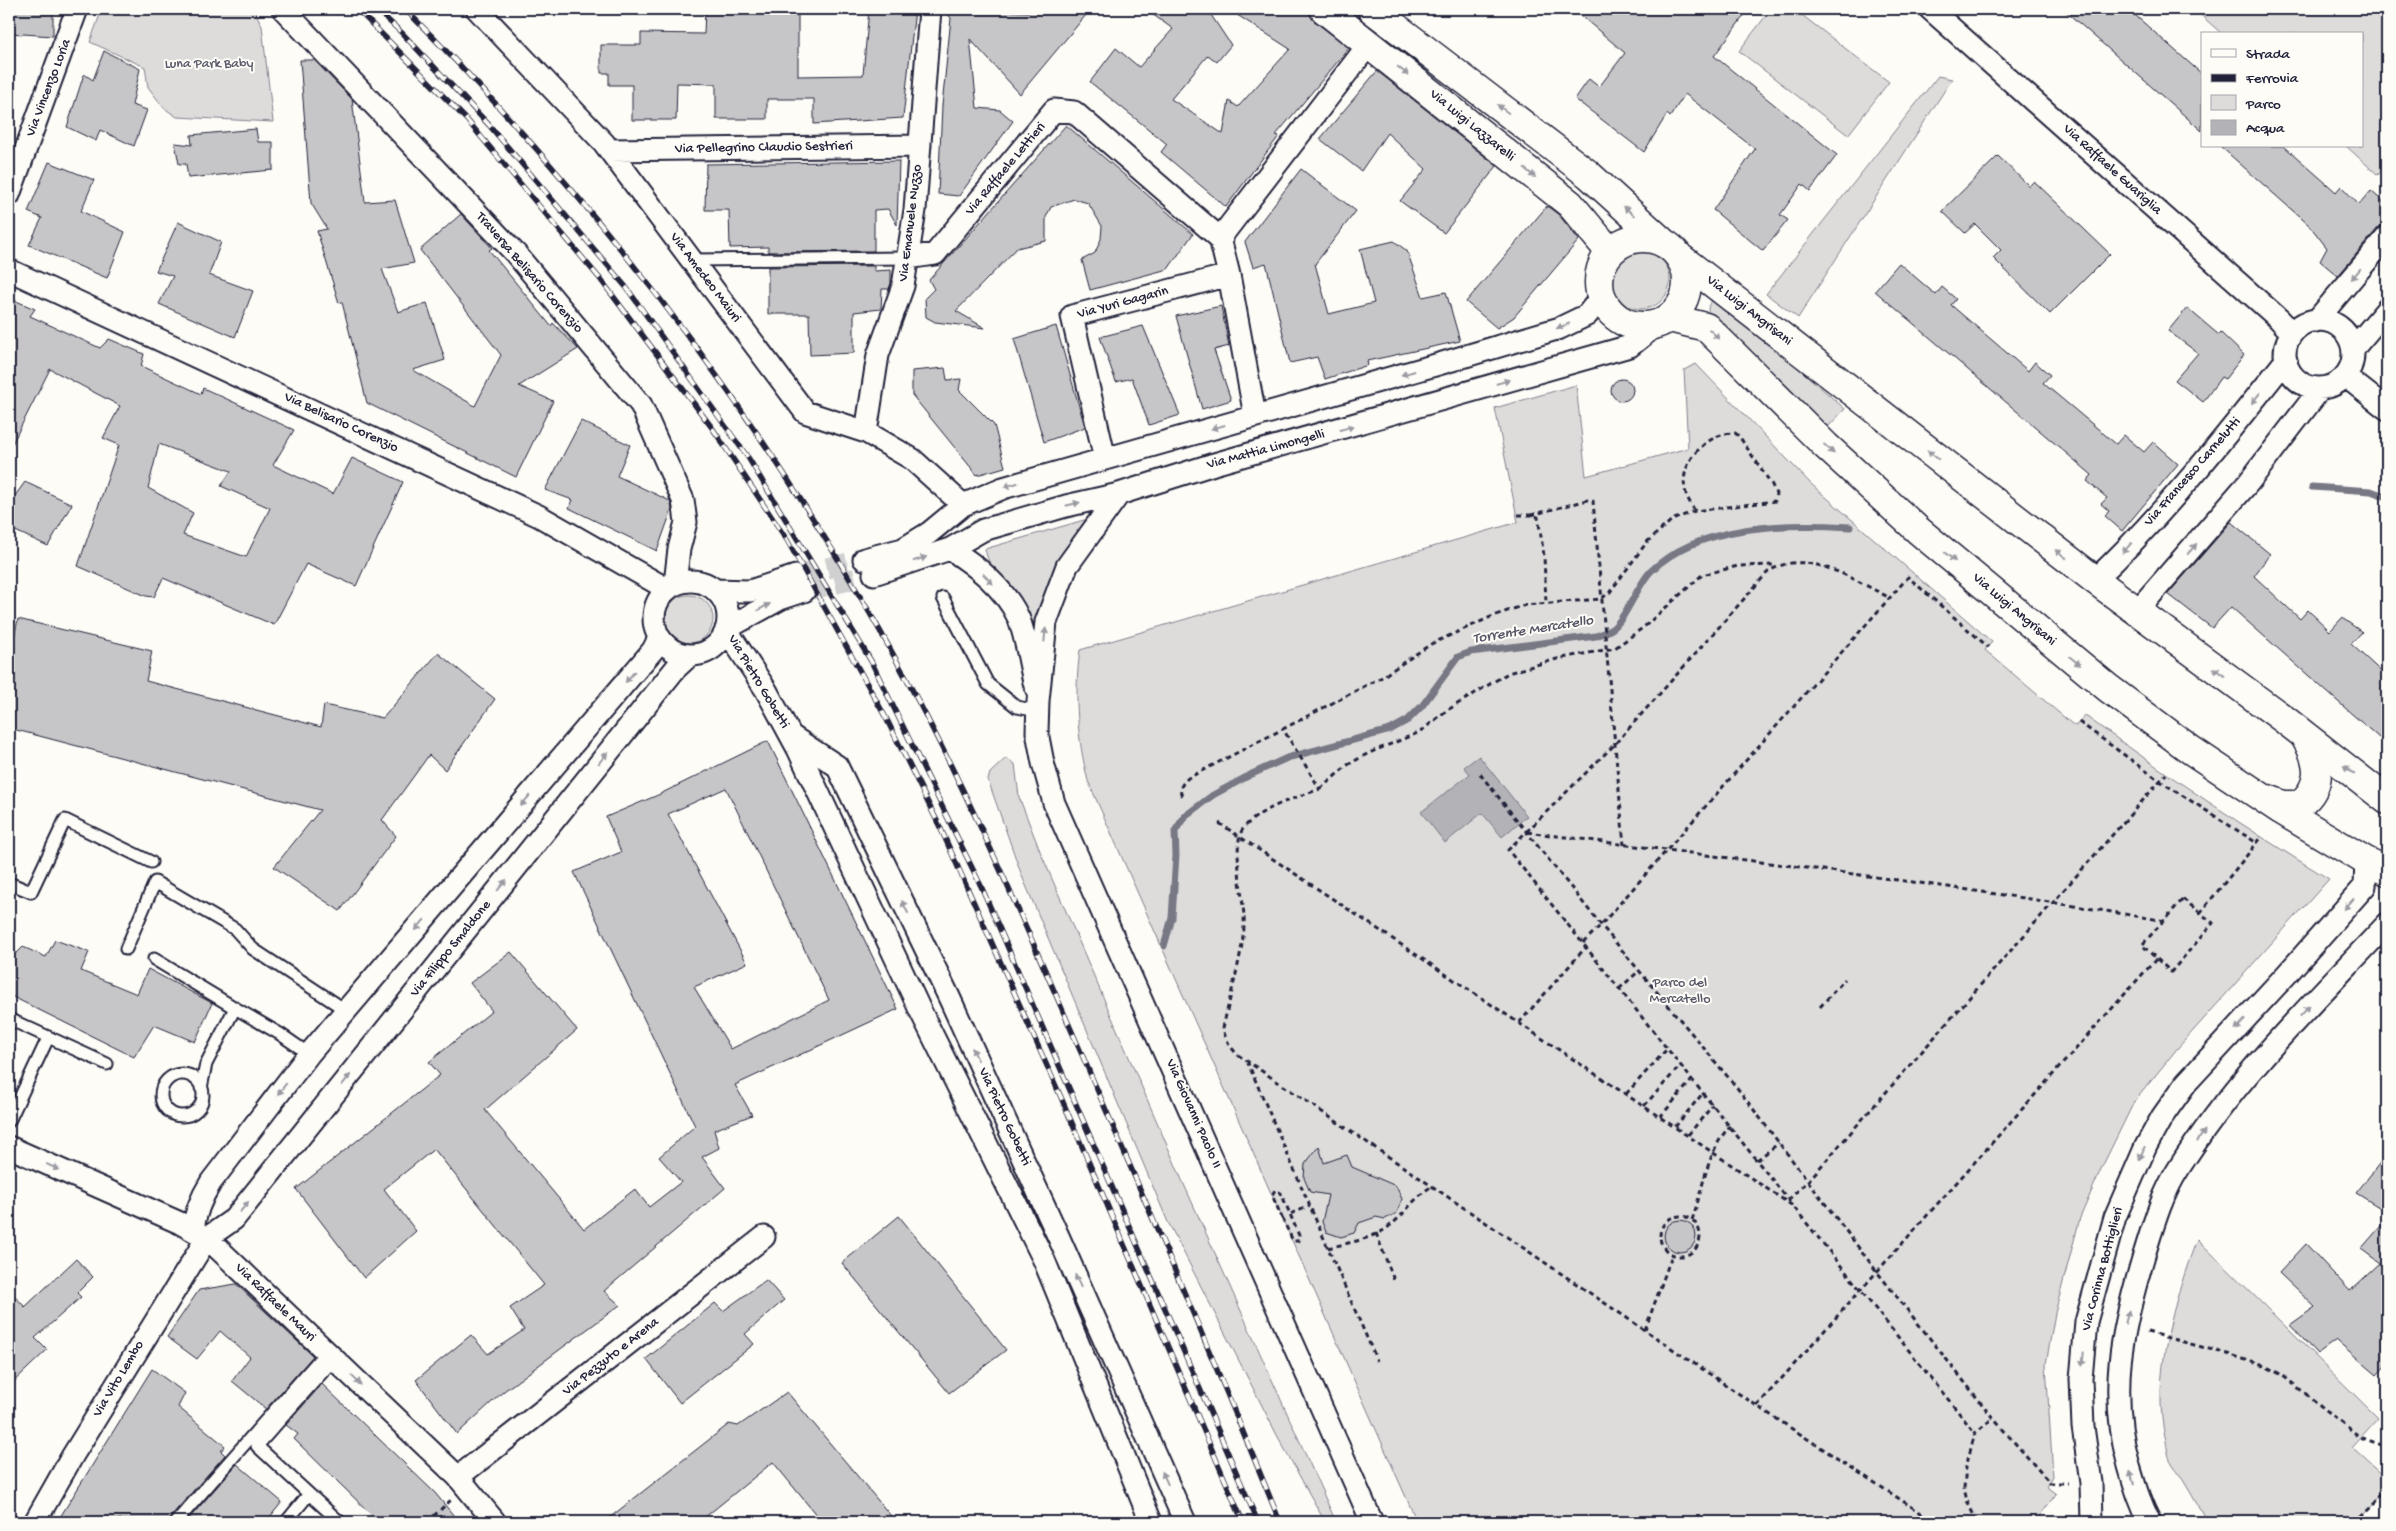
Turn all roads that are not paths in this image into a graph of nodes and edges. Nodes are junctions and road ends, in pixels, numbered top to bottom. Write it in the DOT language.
graph roads {
  1 [pos="76,9"];
  2 [pos="283,9"];
  3 [pos="477,9"];
  4 [pos="930,9"];
  5 [pos="1324,9"];
  6 [pos="1372,9"];
  7 [pos="1930,9"];
  8 [pos="1369,44"];
  9 [pos="920,146"];
  10 [pos="608,150"];
  11 [pos="9,195"];
  12 [pos="2387,237"];
  13 [pos="1221,239"];
  14 [pos="1673,251"];
  15 [pos="1610,252"];
  16 [pos="907,258"];
  17 [pos="692,260"];
  18 [pos="9,270"];
  19 [pos="1229,275"];
  20 [pos="1601,297"];
  21 [pos="2387,309"];
  22 [pos="1662,321"];
  23 [pos="2316,321"];
  24 [pos="2292,333"];
  25 [pos="2353,349"];
  26 [pos="2286,360"];
  27 [pos="2345,376"];
  28 [pos="2320,388"];
  29 [pos="2387,409"];
  30 [pos="1255,416"];
  31 [pos="866,432"];
  32 [pos="1105,459"];
  33 [pos="1118,494"];
  34 [pos="963,505"];
  35 [pos="950,549"];
  36 [pos="2095,580"];
  37 [pos="671,587"];
  38 [pos="716,590"];
  39 [pos="943,598"];
  40 [pos="2137,611"];
  41 [pos="726,629"];
  42 [pos="659,638"];
  43 [pos="690,655"];
  44 [pos="1038,706"];
  45 [pos="2302,734"];
  46 [pos="790,735"];
  47 [pos="2259,796"];
  48 [pos="2387,800"];
  49 [pos="151,862"];
  50 [pos="2377,866"];
  51 [pos="9,883"];
  52 [pos="2387,924"];
  53 [pos="126,949"];
  54 [pos="154,959"];
  55 [pos="943,986"];
  56 [pos="916,999"];
  57 [pos="235,1008"];
  58 [pos="347,1011"];
  59 [pos="9,1019"];
  60 [pos="48,1038"];
  61 [pos="309,1054"];
  62 [pos="107,1064"];
  63 [pos="201,1088"];
  64 [pos="9,1121"];
  65 [pos="9,1147"];
  66 [pos="200,1234"];
  67 [pos="764,1237"];
  68 [pos="1091,1311"];
  69 [pos="1069,1321"];
  70 [pos="330,1356"];
  71 [pos="462,1481"];
  72 [pos="309,1494"];
  73 [pos="35,1522"];
  74 [pos="176,1522"];
  75 [pos="286,1522"];
  76 [pos="340,1522"];
  77 [pos="495,1522"];
  78 [pos="1151,1522"];
  79 [pos="1185,1522"];
  80 [pos="1372,1522"];
  81 [pos="2092,1522"];
  82 [pos="2150,1522"];
  1 -- 11 [label="street, Via Vincenzo Loria"];
  2 -- 37 [label="street, Traversa Belisario Corenzio"];
  3 -- 10 [label="street, Via Amedeo Maiuri"];
  4 -- 9 [label="street, Via Emanuele Nuzzo"];
  5 -- 8 [label="street, Via Luigi Lazzarelli"];
  14 -- 6 [label="street, one-way"];
  7 -- 24 [label="street, Via Raffaele Guariglia"];
  8 -- 13 [label="street"];
  8 -- 15 [label="street, Via Luigi Lazzarelli, one-way"];
  9 -- 10 [label="street, Via Pellegrino Claudio Sestrieri"];
  9 -- 16 [label="street, Via Emanuele Nuzzo"];
  10 -- 17 [label="street, Via Amedeo Maiuri"];
  12 -- 23 [label="street, one-way"];
  13 -- 16 [label="street, Via Raffaele Lettieri"];
  13 -- 19 [label="street"];
  14 -- 15 [label="street"];
  14 -- 22 [label="street"];
  36 -- 14 [label="street, Via Luigi Angrisani, one-way"];
  15 -- 20 [label="street"];
  16 -- 17 [label="lane"];
  16 -- 31 [label="street, Via Emanuele Nuzzo"];
  17 -- 31 [label="street, Via Amedeo Maiuri"];
  18 -- 37 [label="street, Via Belisario Corenzio"];
  19 -- 30 [label="street"];
  19 -- 32 [label="street, Via Yuri Gagarin"];
  20 -- 22 [label="street"];
  20 -- 30 [label="street, Via Mattia Limongelli, one-way"];
  21 -- 25 [label="street"];
  33 -- 22 [label="street, Via Mattia Limongelli, one-way"];
  22 -- 47 [label="street, Via Luigi Angrisani, one-way"];
  23 -- 24 [label="street"];
  23 -- 25 [label="street"];
  24 -- 26 [label="street"];
  25 -- 27 [label="street"];
  26 -- 28 [label="street"];
  26 -- 36 [label="street, Via Francesco Carnelutti, one-way"];
  27 -- 28 [label="street"];
  27 -- 29 [label="street"];
  40 -- 28 [label="street, one-way"];
  30 -- 32 [label="street, Via Mattia Limongelli, one-way"];
  31 -- 34 [label="street, Via Amedeo Maiuri"];
  32 -- 34 [label="street, Via Mattia Limongelli, one-way"];
  35 -- 33 [label="street, Via Mattia Limongelli, one-way"];
  44 -- 33 [label="street, Via Giovanni Paolo II, one-way"];
  34 -- 35 [label="street, Via Mattia Limongelli, one-way"];
  35 -- 44 [label="street, Via Giovanni Paolo II, one-way"];
  36 -- 40 [label="street, Via Luigi Angrisani"];
  37 -- 38 [label="street"];
  37 -- 42 [label="street"];
  38 -- 41 [label="street"];
  41 -- 38 [label="street, one-way"];
  39 -- 44 [label="lane"];
  45 -- 40 [label="street, Via Luigi Angrisani, one-way"];
  41 -- 43 [label="street"];
  41 -- 46 [label="street, Via Pietro Gobetti"];
  42 -- 43 [label="street"];
  42 -- 58 [label="street, one-way"];
  66 -- 43 [label="street, Via Filippo Smaldone, one-way"];
  44 -- 80 [label="street, Via Giovanni Paolo II"];
  45 -- 47 [label="street"];
  48 -- 45 [label="street, Via Luigi Angrisani, one-way"];
  55 -- 46 [label="street, Via Pietro Gobetti, one-way"];
  46 -- 56 [label="street, Via Pietro Gobetti"];
  47 -- 50 [label="street, Via Luigi Angrisani"];
  49 -- 51 [label="lane"];
  50 -- 81 [label="street, Via Corinna Bottiglieri, one-way"];
  82 -- 52 [label="street, one-way"];
  53 -- 58 [label="lane"];
  54 -- 57 [label="lane"];
  55 -- 56 [label="street"];
  68 -- 55 [label="street, Via Pietro Gobetti, one-way"];
  56 -- 69 [label="street, Via Pietro Gobetti"];
  57 -- 61 [label="lane"];
  57 -- 63 [label="lane"];
  58 -- 61 [label="street"];
  59 -- 60 [label="lane"];
  60 -- 62 [label="lane"];
  60 -- 64 [label="lane"];
  61 -- 66 [label="street, one-way"];
  65 -- 66 [label="street, Via Raffaele Mauri, one-way"];
  66 -- 70 [label="street, Via Raffaele Mauri"];
  66 -- 73 [label="street, Via Vito Lembo"];
  67 -- 71 [label="street, Via Pezzuto e Arena"];
  68 -- 69 [label="street"];
  79 -- 68 [label="street, Via Pietro Gobetti, one-way"];
  69 -- 78 [label="street, Via Pietro Gobetti"];
  70 -- 71 [label="street, Via Raffaele Mauri, one-way"];
  70 -- 72 [label="lane"];
  70 -- 74 [label="lane"];
  71 -- 77 [label="street, Via Raffaele Mauri"];
  72 -- 75 [label="lane"];
  72 -- 76 [label="lane"];
}
